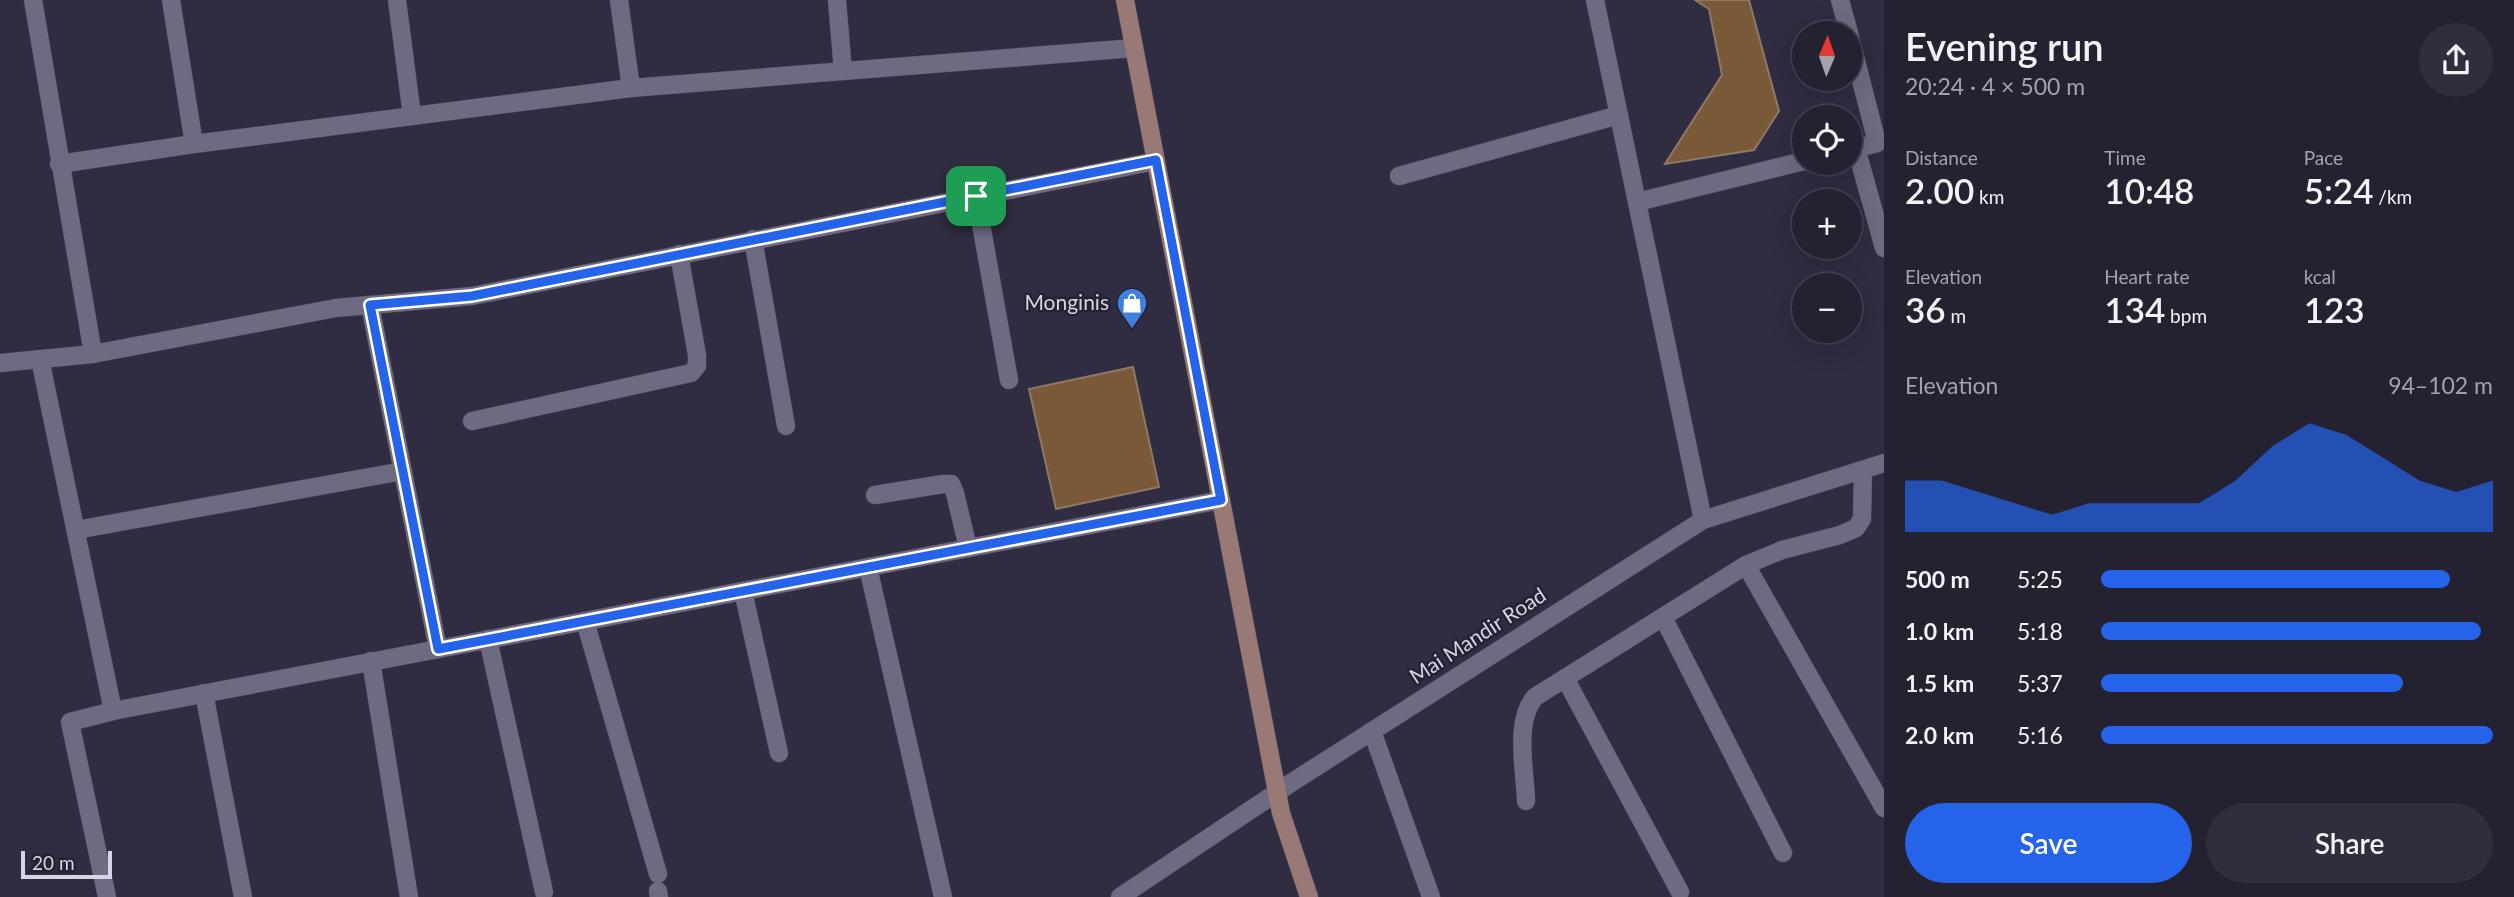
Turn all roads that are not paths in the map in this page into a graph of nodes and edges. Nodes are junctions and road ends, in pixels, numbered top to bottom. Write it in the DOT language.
graph roads {
  1 [pos="33,0"];
  2 [pos="171,0"];
  3 [pos="397,0"];
  4 [pos="619,0"];
  5 [pos="837,0"];
  6 [pos="1125,0"];
  7 [pos="1595,0"];
  8 [pos="1840,0"];
  9 [pos="1845,21"];
  10 [pos="1134,48"];
  11 [pos="843,71"];
  12 [pos="1862,85"];
  13 [pos="631,88"];
  14 [pos="1619,115"];
  15 [pos="412,116"];
  16 [pos="194,144"];
  17 [pos="1862,147"];
  18 [pos="1156,160"];
  19 [pos="59,164"];
  20 [pos="1792,164"];
  21 [pos="1861,175"];
  22 [pos="1399,176"];
  23 [pos="976,196"];
  24 [pos="1637,202"];
  25 [pos="753,239"];
  26 [pos="1884,248"];
  27 [pos="679,254"];
  28 [pos="370,305"];
  29 [pos="93,354"];
  30 [pos="40,359"];
  31 [pos="0,363"];
  32 [pos="1009,380"];
  33 [pos="472,421"];
  34 [pos="786,426"];
  35 [pos="1884,463"];
  36 [pos="1863,470"];
  37 [pos="403,471"];
  38 [pos="875,495"];
  39 [pos="1221,500"];
  40 [pos="1703,520"];
  41 [pos="76,530"];
  42 [pos="968,548"];
  43 [pos="1746,565"];
  44 [pos="868,567"];
  45 [pos="743,591"];
  46 [pos="1663,617"];
  47 [pos="585,621"];
  48 [pos="488,639"];
  49 [pos="438,649"];
  50 [pos="371,662"];
  51 [pos="1565,678"];
  52 [pos="204,693"];
  53 [pos="113,710"];
  54 [pos="1372,731"];
  55 [pos="779,753"];
  56 [pos="1278,792"];
  57 [pos="1526,801"];
  58 [pos="1884,808"];
  59 [pos="1783,853"];
  60 [pos="658,887"];
  61 [pos="544,892"];
  62 [pos="1680,892"];
  63 [pos="107,897"];
  64 [pos="243,897"];
  65 [pos="410,897"];
  66 [pos="943,897"];
  67 [pos="1120,897"];
  68 [pos="1309,897"];
  69 [pos="1431,897"];
  1 -- 19 [label="street"];
  2 -- 16 [label="street"];
  3 -- 15 [label="street"];
  4 -- 13 [label="street"];
  5 -- 11 [label="street"];
  6 -- 10 [label="main road"];
  7 -- 14 [label="street"];
  8 -- 9 [label="street"];
  10 -- 11 [label="street"];
  10 -- 18 [label="main road"];
  11 -- 13 [label="street"];
  12 -- 17 [label="street"];
  13 -- 15 [label="street"];
  14 -- 22 [label="street"];
  14 -- 24 [label="street"];
  15 -- 16 [label="street"];
  16 -- 19 [label="street"];
  18 -- 23 [label="street"];
  18 -- 39 [label="main road"];
  19 -- 29 [label="street"];
  20 -- 24 [label="street"];
  21 -- 26 [label="street"];
  23 -- 25 [label="street"];
  23 -- 32 [label="street"];
  24 -- 40 [label="street"];
  25 -- 27 [label="street"];
  25 -- 34 [label="street"];
  27 -- 28 [label="street"];
  27 -- 33 [label="street"];
  28 -- 29 [label="street"];
  28 -- 37 [label="street"];
  29 -- 30 [label="street"];
  30 -- 31 [label="street"];
  30 -- 41 [label="street"];
  35 -- 36 [label="street, Mai Mandir Road"];
  36 -- 40 [label="street, Mai Mandir Road"];
  36 -- 43 [label="street"];
  37 -- 41 [label="street"];
  37 -- 49 [label="street"];
  38 -- 42 [label="street"];
  39 -- 42 [label="street"];
  39 -- 56 [label="main road"];
  40 -- 54 [label="street, Mai Mandir Road"];
  41 -- 53 [label="street"];
  42 -- 44 [label="street"];
  43 -- 46 [label="street"];
  43 -- 58 [label="street"];
  44 -- 45 [label="street"];
  44 -- 66 [label="street"];
  45 -- 47 [label="street"];
  45 -- 55 [label="street"];
  46 -- 51 [label="street"];
  46 -- 59 [label="street"];
  47 -- 48 [label="street"];
  47 -- 60 [label="street"];
  48 -- 49 [label="street"];
  48 -- 61 [label="street"];
  49 -- 50 [label="street"];
  50 -- 52 [label="street"];
  50 -- 65 [label="street"];
  51 -- 57 [label="street"];
  51 -- 62 [label="street"];
  52 -- 53 [label="street"];
  52 -- 64 [label="street"];
  53 -- 63 [label="street"];
  54 -- 56 [label="street, Mai Mandir Road"];
  54 -- 69 [label="street"];
  56 -- 67 [label="street, Mai Mandir Road"];
  56 -- 68 [label="main road"];
}
